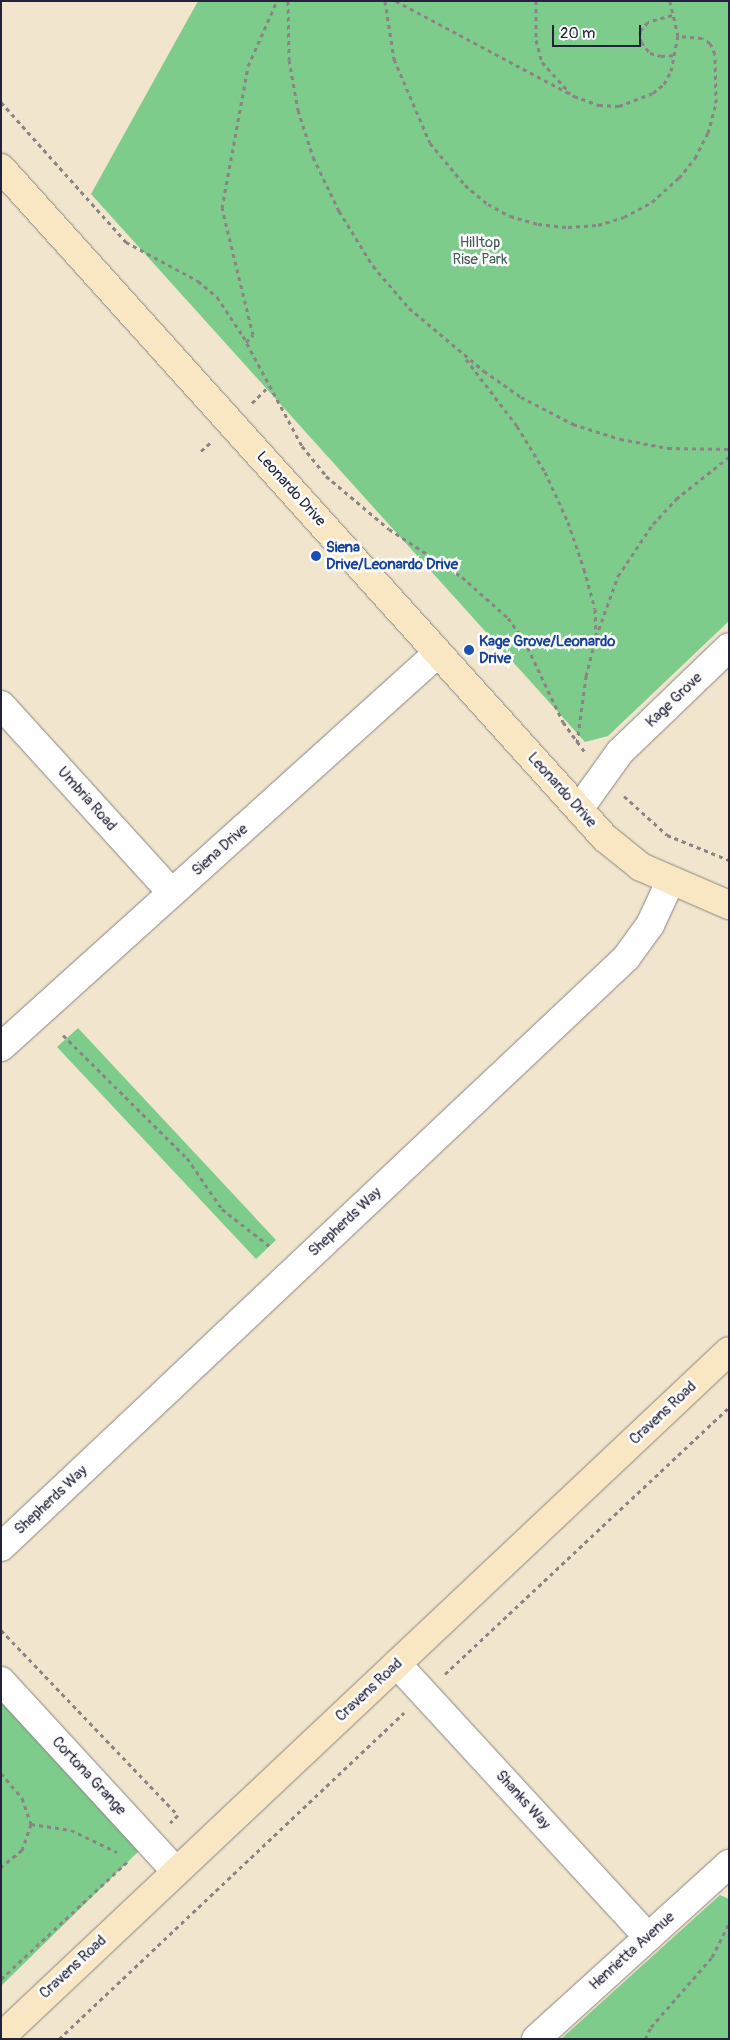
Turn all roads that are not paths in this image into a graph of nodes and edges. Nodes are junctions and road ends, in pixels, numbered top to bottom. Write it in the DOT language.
graph roads {
  1 [pos="1,168"];
  2 [pos="729,647"];
  3 [pos="438,653"];
  4 [pos="1,705"];
  5 [pos="571,800"];
  6 [pos="670,882"];
  7 [pos="172,893"];
  8 [pos="729,906"];
  9 [pos="1,1047"];
  10 [pos="729,1351"];
  11 [pos="1,1547"];
  12 [pos="397,1664"];
  13 [pos="1,1681"];
  14 [pos="729,1864"];
  15 [pos="176,1871"];
  16 [pos="648,1937"];
  17 [pos="3,2033"];
  18 [pos="536,2039"];
  1 -- 3 [label="street, Leonardo Drive"];
  2 -- 5 [label="street, Kage Grove"];
  3 -- 5 [label="street, Leonardo Drive"];
  3 -- 7 [label="street, Siena Drive"];
  4 -- 7 [label="street, Umbria Road"];
  5 -- 6 [label="street, Leonardo Drive"];
  6 -- 8 [label="street, Leonardo Drive"];
  6 -- 11 [label="street, Shepherds Way"];
  7 -- 9 [label="street, Siena Drive"];
  10 -- 12 [label="street, Cravens Road"];
  12 -- 15 [label="street, Cravens Road"];
  12 -- 16 [label="street, Shanks Way"];
  13 -- 15 [label="street, Cortona Grange"];
  14 -- 16 [label="street, Henrietta Avenue"];
  15 -- 17 [label="street, Cravens Road"];
  16 -- 18 [label="street, Henrietta Avenue"];
}
